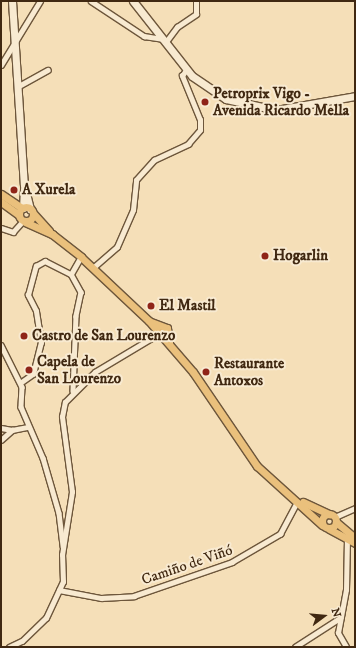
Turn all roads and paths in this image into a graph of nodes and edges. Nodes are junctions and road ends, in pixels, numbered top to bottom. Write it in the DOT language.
graph roads {
  1 [pos="12,1"];
  2 [pos="40,1"];
  3 [pos="91,1"];
  4 [pos="133,1"];
  5 [pos="196,1"];
  6 [pos="163,41"];
  7 [pos="15,43"];
  8 [pos="1,65"];
  9 [pos="48,70"];
  10 [pos="186,70"];
  11 [pos="18,87"];
  12 [pos="355,96"];
  13 [pos="338,100"];
  14 [pos="355,100"];
  15 [pos="24,185"];
  16 [pos="1,194"];
  17 [pos="23,198"];
  18 [pos="12,201"];
  19 [pos="1,202"];
  20 [pos="25,214"];
  21 [pos="1,228"];
  22 [pos="52,234"];
  23 [pos="81,257"];
  24 [pos="94,267"];
  25 [pos="71,274"];
  26 [pos="164,330"];
  27 [pos="1,345"];
  28 [pos="20,383"];
  29 [pos="73,391"];
  30 [pos="2,426"];
  31 [pos="28,427"];
  32 [pos="12,430"];
  33 [pos="1,440"];
  34 [pos="279,487"];
  35 [pos="297,502"];
  36 [pos="355,508"];
  37 [pos="333,517"];
  38 [pos="326,527"];
  39 [pos="355,538"];
  40 [pos="347,541"];
  41 [pos="355,543"];
  42 [pos="63,547"];
  43 [pos="59,590"];
  44 [pos="340,618"];
  45 [pos="16,645"];
  46 [pos="9,647"];
  47 [pos="295,647"];
  48 [pos="346,647"];
  1 -- 7 [label="main road"];
  2 -- 7 [label="street"];
  3 -- 6 [label="street"];
  4 -- 6 [label="main road"];
  5 -- 6 [label="street"];
  6 -- 10 [label="main road"];
  7 -- 8 [label="street"];
  7 -- 11 [label="main road"];
  9 -- 11 [label="street"];
  10 -- 13 [label="main road"];
  10 -- 24 [label="street"];
  11 -- 15 [label="main road"];
  12 -- 13 [label="main road"];
  13 -- 14 [label="main road"];
  15 -- 17 [label="main road"];
  15 -- 20 [label="main road"];
  16 -- 18 [label="main road"];
  17 -- 18 [label="main road"];
  17 -- 20 [label="main road"];
  18 -- 20 [label="main road"];
  19 -- 20 [label="main road"];
  20 -- 21 [label="street"];
  20 -- 22 [label="main road"];
  20 -- 22 [label="main road"];
  22 -- 23 [label="main road"];
  23 -- 24 [label="main road"];
  23 -- 25 [label="street"];
  24 -- 26 [label="main road"];
  25 -- 28 [label="street"];
  25 -- 29 [label="street"];
  26 -- 29 [label="street"];
  26 -- 34 [label="main road"];
  27 -- 28 [label="street"];
  28 -- 31 [label="street"];
  29 -- 42 [label="street"];
  30 -- 32 [label="street"];
  31 -- 32 [label="street"];
  31 -- 42 [label="street"];
  32 -- 33 [label="street"];
  34 -- 35 [label="main road"];
  34 -- 37 [label="main road"];
  35 -- 38 [label="main road"];
  35 -- 43 [label="street, Camiño de Viñó"];
  36 -- 37 [label="street"];
  37 -- 38 [label="main road"];
  37 -- 38 [label="main road"];
  37 -- 39 [label="main road"];
  38 -- 40 [label="main road"];
  40 -- 41 [label="main road"];
  40 -- 44 [label="street"];
  42 -- 43 [label="street"];
  43 -- 45 [label="street"];
  44 -- 47 [label="street"];
  44 -- 48 [label="street"];
  45 -- 46 [label="street"];
}
